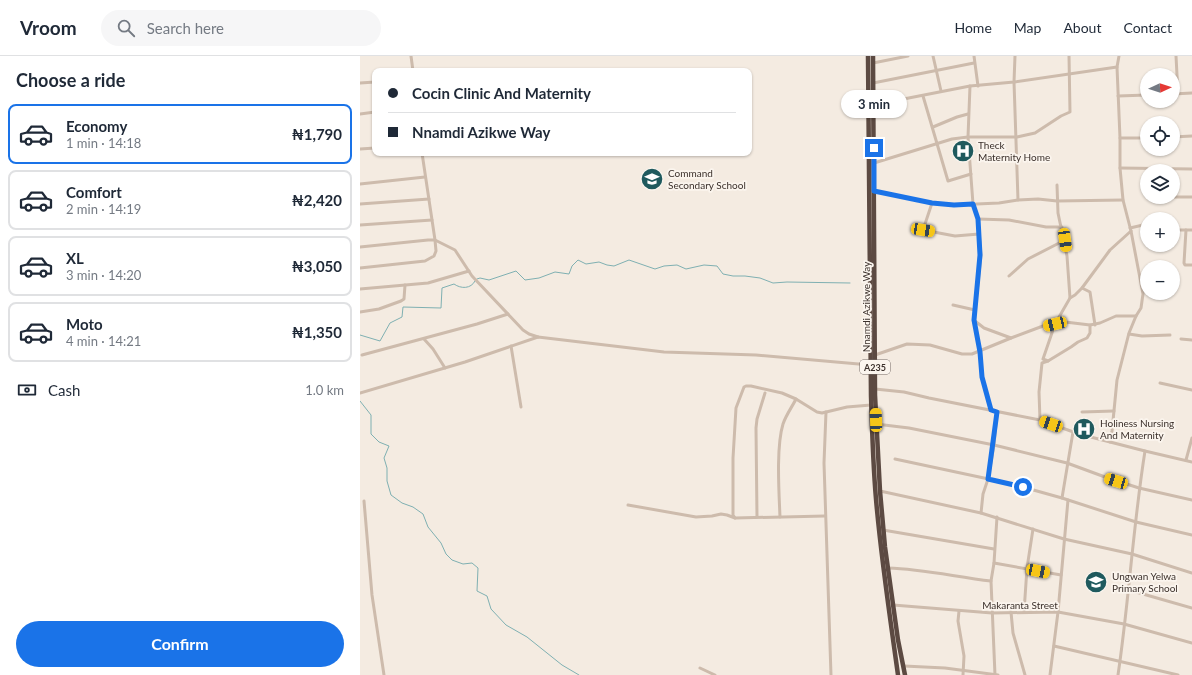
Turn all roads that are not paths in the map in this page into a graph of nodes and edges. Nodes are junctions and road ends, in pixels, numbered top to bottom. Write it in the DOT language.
graph roads {
  1 [pos="411,56"];
  2 [pos="868,56"];
  3 [pos="873,56"];
  4 [pos="908,56"];
  5 [pos="933,56"];
  6 [pos="974,56"];
  7 [pos="1015,56"];
  8 [pos="1069,56"];
  9 [pos="1119,56"];
  10 [pos="1176,56"];
  11 [pos="873,63"];
  12 [pos="974,63"];
  13 [pos="1117,67"];
  14 [pos="413,68"];
  15 [pos="1177,68"];
  16 [pos="937,70"];
  17 [pos="1070,74"];
  18 [pos="372,82"];
  19 [pos="1014,82"];
  20 [pos="360,83"];
  21 [pos="873,83"];
  22 [pos="970,86"];
  23 [pos="978,86"];
  24 [pos="941,91"];
  25 [pos="1192,93"];
  26 [pos="1180,94"];
  27 [pos="1140,95"];
  28 [pos="924,96"];
  29 [pos="1118,96"];
  30 [pos="873,104"];
  31 [pos="372,112"];
  32 [pos="360,114"];
  33 [pos="968,114"];
  34 [pos="933,127"];
  35 [pos="1192,136"];
  36 [pos="968,137"];
  37 [pos="1017,137"];
  38 [pos="1180,137"];
  39 [pos="1120,138"];
  40 [pos="1140,138"];
  41 [pos="938,144"];
  42 [pos="372,148"];
  43 [pos="360,149"];
  44 [pos="422,156"];
  45 [pos="874,163"];
  46 [pos="1120,168"];
  47 [pos="1192,169"];
  48 [pos="971,174"];
  49 [pos="425,177"];
  50 [pos="360,184"];
  51 [pos="1057,185"];
  52 [pos="874,191"];
  53 [pos="1180,197"];
  54 [pos="1192,197"];
  55 [pos="429,199"];
  56 [pos="1018,200"];
  57 [pos="1123,200"];
  58 [pos="1057,201"];
  59 [pos="932,203"];
  60 [pos="360,204"];
  61 [pos="973,204"];
  62 [pos="978,219"];
  63 [pos="432,220"];
  64 [pos="360,225"];
  65 [pos="1140,226"];
  66 [pos="1062,227"];
  67 [pos="1131,230"];
  68 [pos="1180,230"];
  69 [pos="1186,230"];
  70 [pos="1192,230"];
  71 [pos="979,234"];
  72 [pos="435,240"];
  73 [pos="1065,240"];
  74 [pos="360,247"];
  75 [pos="1192,265"];
  76 [pos="360,268"];
  77 [pos="469,271"];
  78 [pos="1009,276"];
  79 [pos="405,285"];
  80 [pos="1082,288"];
  81 [pos="360,289"];
  82 [pos="1070,298"];
  83 [pos="953,305"];
  84 [pos="975,310"];
  85 [pos="360,312"];
  86 [pos="508,314"];
  87 [pos="1136,316"];
  88 [pos="974,320"];
  89 [pos="1056,322"];
  90 [pos="1095,324"];
  91 [pos="1090,325"];
  92 [pos="1129,334"];
  93 [pos="1170,335"];
  94 [pos="538,337"];
  95 [pos="1011,338"];
  96 [pos="424,339"];
  97 [pos="1181,339"];
  98 [pos="1192,340"];
  99 [pos="511,346"];
  100 [pos="980,352"];
  101 [pos="362,355"];
  102 [pos="875,355"];
  103 [pos="1048,361"];
  104 [pos="870,365"];
  105 [pos="445,368"];
  106 [pos="1160,383"];
  107 [pos="875,389"];
  108 [pos="1192,390"];
  109 [pos="360,393"];
  110 [pos="765,393"];
  111 [pos="796,399"];
  112 [pos="871,405"];
  113 [pos="521,407"];
  114 [pos="991,410"];
  115 [pos="1114,411"];
  116 [pos="826,412"];
  117 [pos="997,412"];
  118 [pos="1082,412"];
  119 [pos="1040,420"];
  120 [pos="876,424"];
  121 [pos="1073,432"];
  122 [pos="1192,438"];
  123 [pos="1110,442"];
  124 [pos="994,445"];
  125 [pos="1145,451"];
  126 [pos="896,458"];
  127 [pos="1186,460"];
  128 [pos="1192,462"];
  129 [pos="1067,463"];
  130 [pos="988,479"];
  131 [pos="1139,488"];
  132 [pos="880,491"];
  133 [pos="1062,498"];
  134 [pos="1068,500"];
  135 [pos="1192,500"];
  136 [pos="364,501"];
  137 [pos="628,505"];
  138 [pos="981,513"];
  139 [pos="825,516"];
  140 [pos="757,517"];
  141 [pos="780,517"];
  142 [pos="997,517"];
  143 [pos="735,518"];
  144 [pos="1136,522"];
  145 [pos="1033,529"];
  146 [pos="883,530"];
  147 [pos="1192,535"];
  148 [pos="1064,539"];
  149 [pos="994,549"];
  150 [pos="1132,554"];
  151 [pos="994,563"];
  152 [pos="888,568"];
  153 [pos="1027,568"];
  154 [pos="1192,573"];
  155 [pos="1061,575"];
  156 [pos="991,581"];
  157 [pos="1129,590"];
  158 [pos="893,604"];
  159 [pos="1192,608"];
  160 [pos="959,611"];
  161 [pos="1011,612"];
  162 [pos="1024,612"];
  163 [pos="1058,612"];
  164 [pos="992,613"];
  165 [pos="1124,624"];
  166 [pos="1192,643"];
  167 [pos="1054,646"];
  168 [pos="1120,661"];
  169 [pos="904,666"];
  170 [pos="700,668"];
  171 [pos="963,670"];
  172 [pos="384,675"];
  173 [pos="714,675"];
  174 [pos="831,675"];
  175 [pos="898,675"];
  176 [pos="906,675"];
  177 [pos="963,675"];
  178 [pos="995,675"];
  179 [pos="998,675"];
  180 [pos="1025,675"];
  181 [pos="1050,675"];
  182 [pos="1118,675"];
  183 [pos="1178,675"];
  1 -- 14 [label="street"];
  2 -- 104 [label="highway, Nnamdi Azikwe Way / A235"];
  3 -- 11 [label="highway, Nnamdi Azikwe Way / A235"];
  4 -- 11 [label="street"];
  5 -- 16 [label="street"];
  6 -- 12 [label="street"];
  7 -- 19 [label="street"];
  8 -- 17 [label="street"];
  9 -- 13 [label="street"];
  10 -- 15 [label="street"];
  11 -- 21 [label="highway, Nnamdi Azikwe Way / A235"];
  12 -- 16 [label="street"];
  12 -- 23 [label="street"];
  13 -- 17 [label="street"];
  13 -- 29 [label="street"];
  16 -- 21 [label="street"];
  16 -- 24 [label="street"];
  17 -- 19 [label="street"];
  17 -- 37 [label="street"];
  18 -- 20 [label="street"];
  19 -- 23 [label="street"];
  19 -- 37 [label="street"];
  21 -- 30 [label="highway, Nnamdi Azikwe Way / A235"];
  22 -- 23 [label="street"];
  22 -- 24 [label="street"];
  22 -- 33 [label="street"];
  24 -- 28 [label="street"];
  25 -- 26 [label="street"];
  27 -- 29 [label="street"];
  28 -- 30 [label="street"];
  28 -- 34 [label="street"];
  29 -- 39 [label="street"];
  30 -- 45 [label="highway, Nnamdi Azikwe Way / A235"];
  31 -- 32 [label="street"];
  33 -- 34 [label="street"];
  33 -- 36 [label="street"];
  34 -- 41 [label="street"];
  35 -- 38 [label="street"];
  36 -- 37 [label="street"];
  36 -- 41 [label="street"];
  36 -- 48 [label="street"];
  37 -- 56 [label="street"];
  39 -- 40 [label="street"];
  39 -- 46 [label="street"];
  41 -- 45 [label="street"];
  41 -- 48 [label="street"];
  42 -- 43 [label="street"];
  44 -- 49 [label="street"];
  45 -- 52 [label="highway, Nnamdi Azikwe Way / A235"];
  46 -- 47 [label="street"];
  46 -- 57 [label="street"];
  48 -- 61 [label="street"];
  49 -- 50 [label="street"];
  49 -- 55 [label="street"];
  51 -- 58 [label="street"];
  52 -- 59 [label="street"];
  52 -- 102 [label="highway, Nnamdi Azikwe Way / A235"];
  53 -- 54 [label="street"];
  55 -- 60 [label="street"];
  55 -- 63 [label="street"];
  56 -- 58 [label="street"];
  56 -- 61 [label="street"];
  57 -- 58 [label="street"];
  57 -- 67 [label="street"];
  58 -- 66 [label="street"];
  59 -- 61 [label="street"];
  59 -- 71 [label="street"];
  61 -- 62 [label="street"];
  62 -- 66 [label="street"];
  62 -- 71 [label="street"];
  63 -- 64 [label="street"];
  63 -- 72 [label="street"];
  65 -- 67 [label="street"];
  66 -- 73 [label="street"];
  67 -- 80 [label="street"];
  67 -- 87 [label="street"];
  68 -- 69 [label="street"];
  69 -- 70 [label="street"];
  69 -- 75 [label="street"];
  71 -- 84 [label="street"];
  72 -- 74 [label="street"];
  72 -- 76 [label="street"];
  72 -- 77 [label="street"];
  73 -- 78 [label="street"];
  73 -- 82 [label="street"];
  77 -- 79 [label="street"];
  77 -- 86 [label="street"];
  79 -- 81 [label="street"];
  79 -- 85 [label="street"];
  80 -- 82 [label="street"];
  80 -- 90 [label="street"];
  82 -- 89 [label="street"];
  83 -- 84 [label="street"];
  84 -- 88 [label="street"];
  86 -- 94 [label="street"];
  86 -- 96 [label="street"];
  87 -- 90 [label="street"];
  87 -- 92 [label="street"];
  88 -- 95 [label="street"];
  88 -- 100 [label="street"];
  89 -- 91 [label="street"];
  89 -- 95 [label="street"];
  89 -- 103 [label="street"];
  90 -- 91 [label="street"];
  91 -- 103 [label="street"];
  92 -- 93 [label="street"];
  92 -- 115 [label="street"];
  94 -- 99 [label="street"];
  94 -- 104 [label="street"];
  95 -- 100 [label="street"];
  96 -- 101 [label="street"];
  96 -- 105 [label="street"];
  97 -- 98 [label="street"];
  99 -- 105 [label="street"];
  99 -- 113 [label="street"];
  100 -- 102 [label="street"];
  100 -- 114 [label="street"];
  102 -- 107 [label="highway, Nnamdi Azikwe Way / A235"];
  103 -- 119 [label="street"];
  104 -- 112 [label="highway, Nnamdi Azikwe Way / A235"];
  105 -- 109 [label="street"];
  106 -- 108 [label="street"];
  107 -- 114 [label="street"];
  107 -- 120 [label="highway, Nnamdi Azikwe Way / A235"];
  110 -- 140 [label="street"];
  111 -- 116 [label="street"];
  111 -- 141 [label="street"];
  111 -- 143 [label="street"];
  112 -- 116 [label="street"];
  112 -- 175 [label="highway, Nnamdi Azikwe Way / A235"];
  114 -- 117 [label="street"];
  115 -- 118 [label="street"];
  115 -- 123 [label="street"];
  116 -- 139 [label="street"];
  117 -- 119 [label="street"];
  117 -- 124 [label="street"];
  119 -- 121 [label="street"];
  120 -- 124 [label="street"];
  120 -- 132 [label="highway, Nnamdi Azikwe Way / A235"];
  121 -- 123 [label="street"];
  121 -- 129 [label="street"];
  122 -- 127 [label="street"];
  123 -- 125 [label="street"];
  124 -- 129 [label="street"];
  124 -- 130 [label="street"];
  125 -- 127 [label="street"];
  125 -- 131 [label="street"];
  126 -- 130 [label="street"];
  127 -- 128 [label="street"];
  129 -- 131 [label="street"];
  129 -- 133 [label="street"];
  130 -- 133 [label="street"];
  130 -- 138 [label="street"];
  131 -- 135 [label="street"];
  131 -- 144 [label="street"];
  132 -- 138 [label="street"];
  132 -- 146 [label="highway, Nnamdi Azikwe Way / A235"];
  133 -- 134 [label="street"];
  134 -- 144 [label="street"];
  134 -- 148 [label="street"];
  136 -- 172 [label="street"];
  137 -- 143 [label="street"];
  138 -- 142 [label="street"];
  139 -- 141 [label="street"];
  139 -- 174 [label="street"];
  140 -- 141 [label="street"];
  140 -- 143 [label="street"];
  142 -- 145 [label="street"];
  142 -- 149 [label="street"];
  144 -- 147 [label="street"];
  144 -- 150 [label="street"];
  145 -- 148 [label="street"];
  145 -- 153 [label="street"];
  146 -- 149 [label="street"];
  146 -- 152 [label="highway, Nnamdi Azikwe Way / A235"];
  148 -- 150 [label="street"];
  148 -- 155 [label="street"];
  149 -- 151 [label="street"];
  150 -- 154 [label="street"];
  150 -- 157 [label="street"];
  151 -- 153 [label="street"];
  151 -- 156 [label="street"];
  152 -- 156 [label="street"];
  152 -- 158 [label="highway, Nnamdi Azikwe Way / A235"];
  153 -- 155 [label="street"];
  153 -- 162 [label="street"];
  155 -- 163 [label="street"];
  156 -- 164 [label="street"];
  157 -- 159 [label="street"];
  157 -- 165 [label="street"];
  158 -- 160 [label="street, Makaranta Street"];
  158 -- 169 [label="highway, Nnamdi Azikwe Way / A235"];
  160 -- 164 [label="street, Makaranta Street"];
  160 -- 171 [label="street"];
  161 -- 162 [label="street, Makaranta Street"];
  161 -- 164 [label="street, Makaranta Street"];
  161 -- 180 [label="street"];
  162 -- 163 [label="street, Makaranta Street"];
  163 -- 165 [label="street, Makaranta Street"];
  163 -- 167 [label="street"];
  164 -- 178 [label="street"];
  165 -- 166 [label="street, Makaranta Street"];
  165 -- 168 [label="street"];
  167 -- 168 [label="street"];
  167 -- 181 [label="street"];
  168 -- 182 [label="street"];
  168 -- 183 [label="street"];
  169 -- 171 [label="street"];
  169 -- 176 [label="highway, Nnamdi Azikwe Way / A235"];
  170 -- 173 [label="street"];
  171 -- 177 [label="street"];
  171 -- 178 [label="street"];
  178 -- 179 [label="street"];
}
